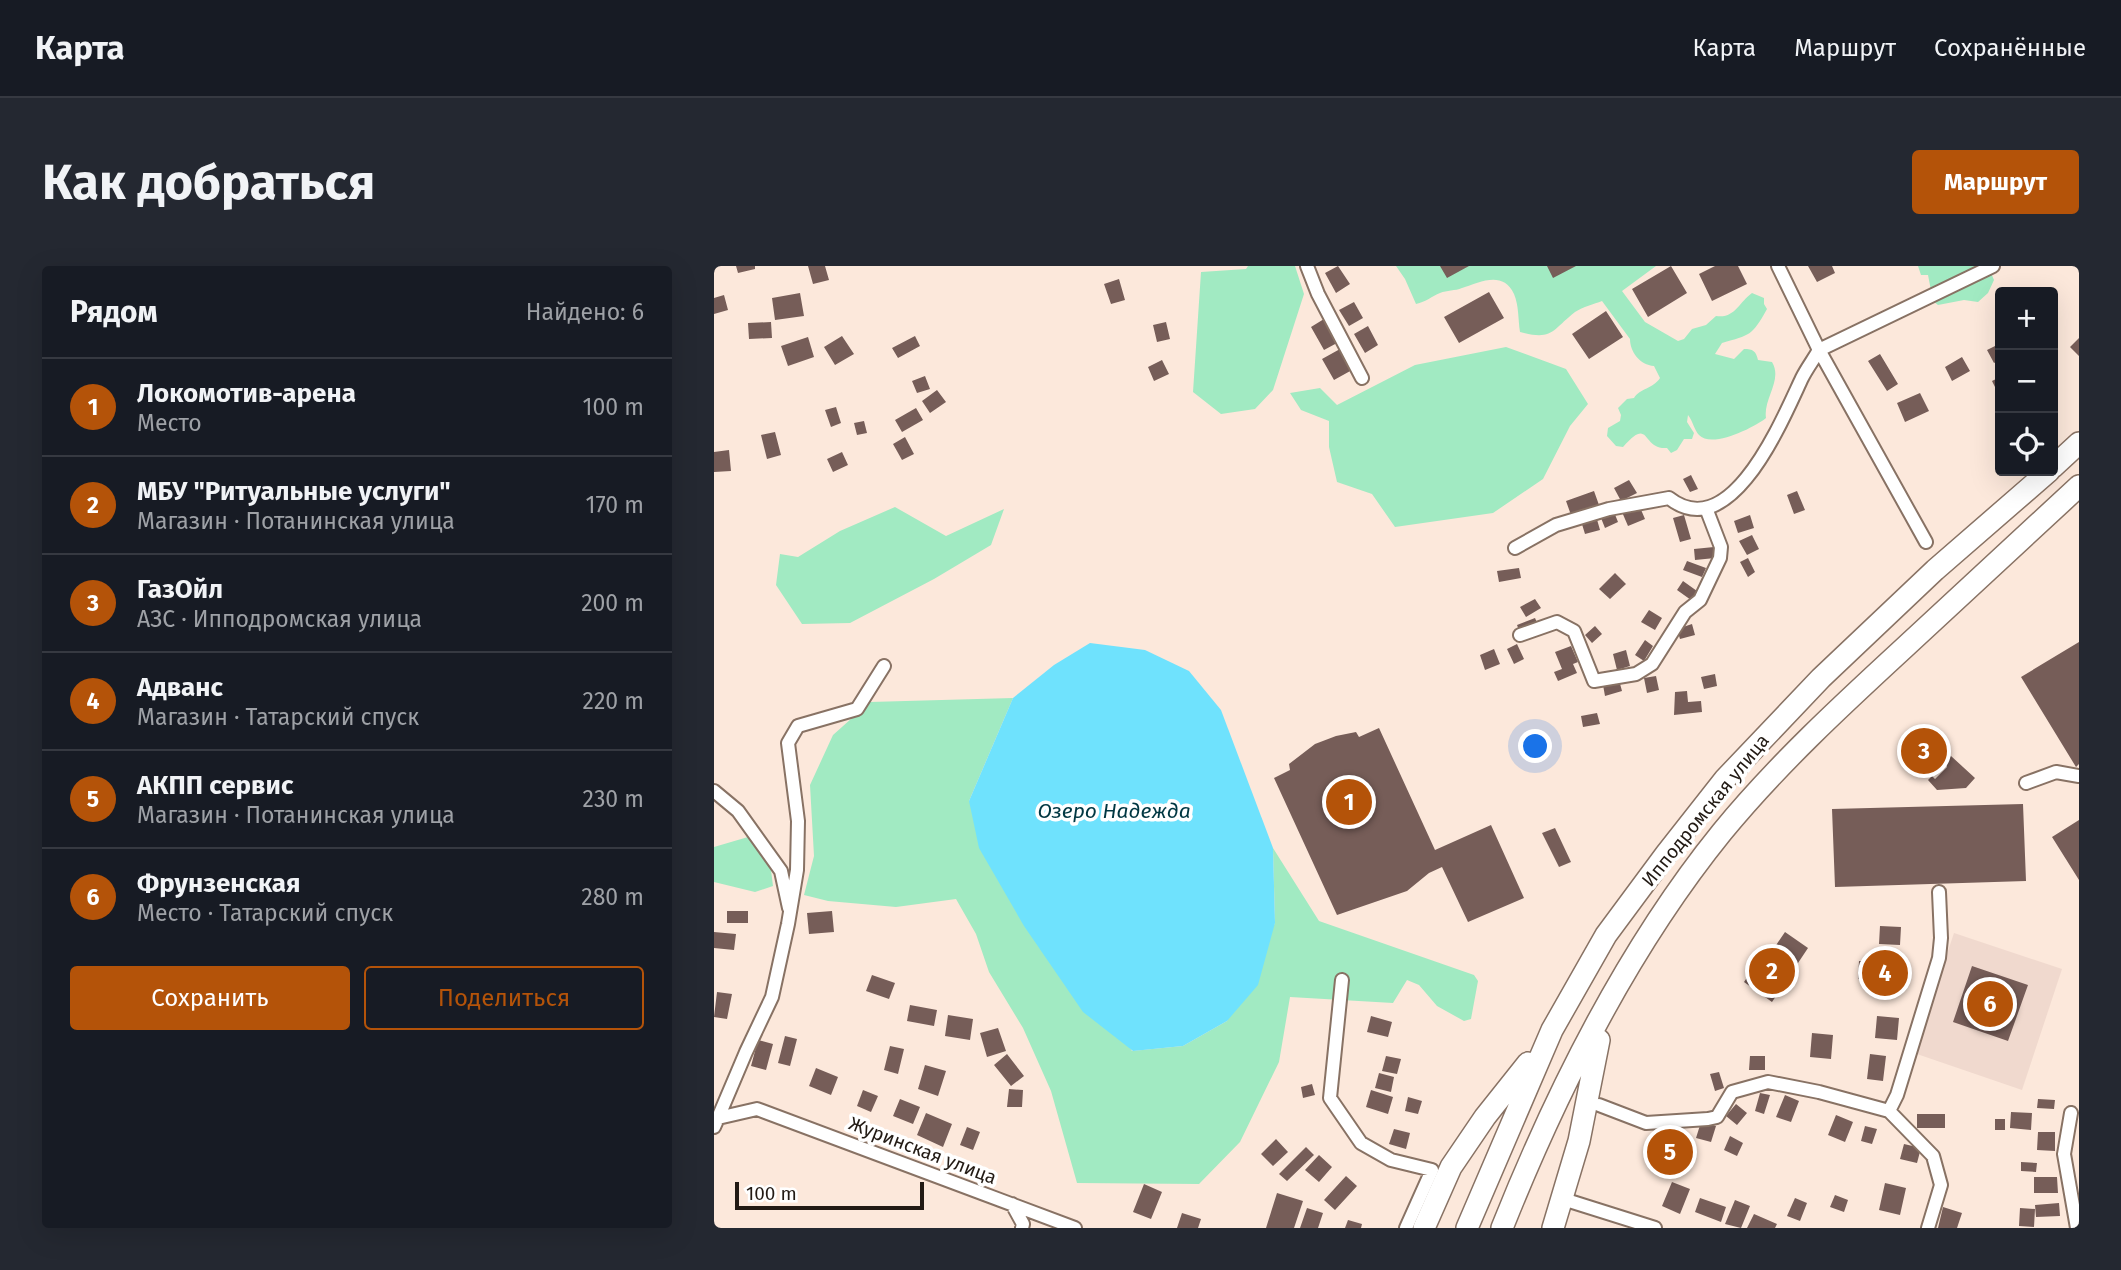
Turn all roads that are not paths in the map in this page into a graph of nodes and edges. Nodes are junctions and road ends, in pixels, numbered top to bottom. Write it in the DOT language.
graph roads {
  1 [pos="1307,266"];
  2 [pos="1778,266"];
  3 [pos="1993,266"];
  4 [pos="1819,350"];
  5 [pos="1362,378"];
  6 [pos="2079,443"];
  7 [pos="2058,462"];
  8 [pos="2043,476"];
  9 [pos="2079,486"];
  10 [pos="1706,508"];
  11 [pos="1926,542"];
  12 [pos="1515,548"];
  13 [pos="1520,635"];
  14 [pos="884,666"];
  15 [pos="2079,776"];
  16 [pos="2026,783"];
  17 [pos="714,791"];
  18 [pos="1939,892"];
  19 [pos="790,912"];
  20 [pos="1342,980"];
  21 [pos="1608,1004"];
  22 [pos="1552,1030"];
  23 [pos="714,1101"];
  24 [pos="1599,1105"];
  25 [pos="1889,1111"];
  26 [pos="2071,1113"];
  27 [pos="716,1123"];
  28 [pos="1563,1199"];
  29 [pos="1012,1204"];
  30 [pos="1022,1228"];
  31 [pos="1075,1228"];
  32 [pos="1406,1228"];
  33 [pos="1424,1228"];
  34 [pos="1466,1228"];
  35 [pos="1502,1228"];
  36 [pos="1553,1228"];
  37 [pos="1655,1228"];
  38 [pos="1928,1228"];
  39 [pos="2077,1228"];
  1 -- 5 [label="street"];
  2 -- 4 [label="street"];
  3 -- 4 [label="street"];
  4 -- 10 [label="street"];
  4 -- 11 [label="street"];
  6 -- 7 [label="highway"];
  8 -- 22 [label="highway, Ипподромская улица"];
  9 -- 21 [label="highway, Ипподромская улица"];
  10 -- 12 [label="street"];
  10 -- 13 [label="street"];
  14 -- 19 [label="street"];
  15 -- 16 [label="street"];
  17 -- 19 [label="street"];
  18 -- 25 [label="street"];
  19 -- 27 [label="street"];
  20 -- 32 [label="street"];
  21 -- 28 [label="highway"];
  21 -- 35 [label="highway, Ипподромская улица"];
  22 -- 33 [label="highway"];
  22 -- 34 [label="highway, Ипподромская улица"];
  23 -- 27 [label="street"];
  24 -- 25 [label="street"];
  25 -- 38 [label="street"];
  26 -- 39 [label="street"];
  27 -- 29 [label="street, Журинская улица"];
  28 -- 36 [label="highway"];
  28 -- 37 [label="street"];
  29 -- 30 [label="street"];
  29 -- 31 [label="street, Журинская улица"];
}
